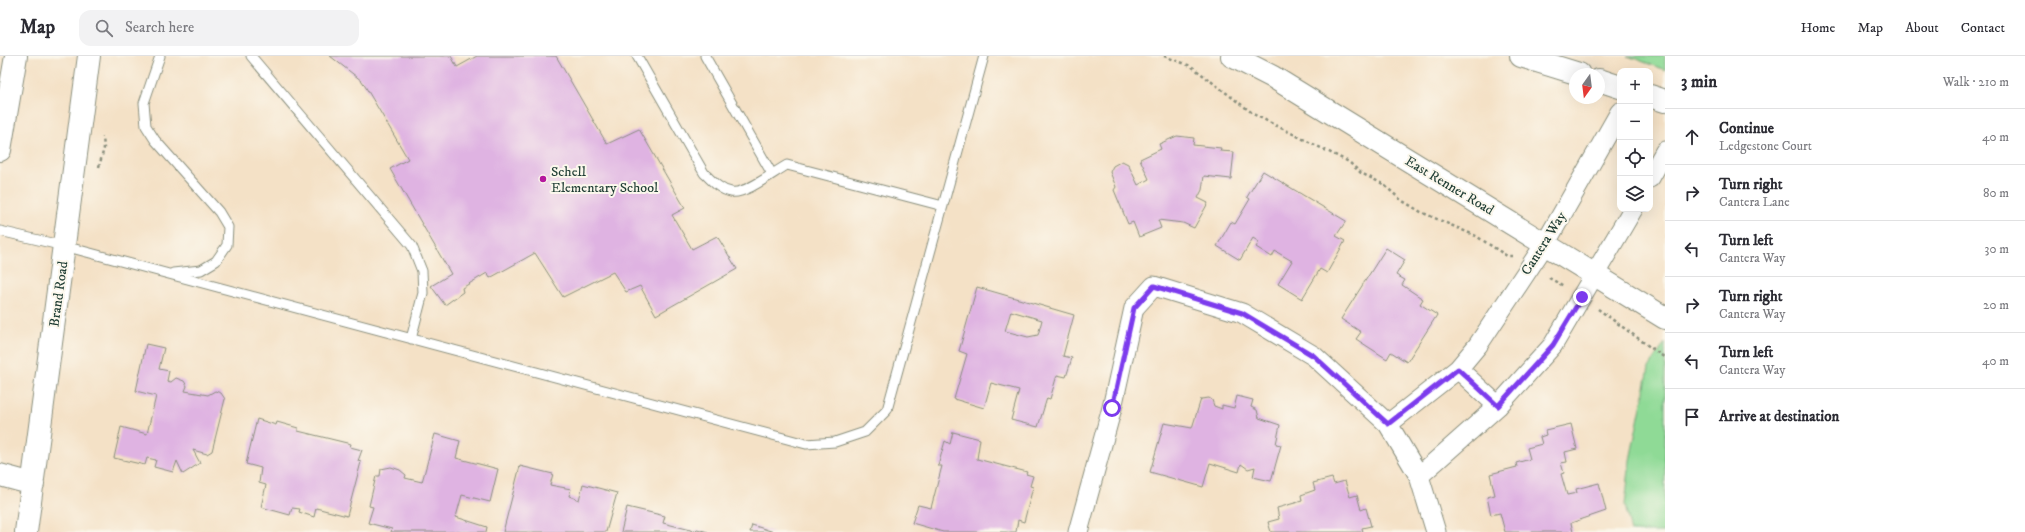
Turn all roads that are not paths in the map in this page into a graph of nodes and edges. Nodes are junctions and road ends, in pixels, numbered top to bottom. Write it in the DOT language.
graph roads {
  1 [pos="16,56"];
  2 [pos="89,56"];
  3 [pos="160,56"];
  4 [pos="251,56"];
  5 [pos="637,56"];
  6 [pos="705,56"];
  7 [pos="984,56"];
  8 [pos="1232,56"];
  9 [pos="1521,56"];
  10 [pos="1569,71"];
  11 [pos="1605,82"];
  12 [pos="1617,86"];
  13 [pos="1653,97"];
  14 [pos="1665,101"];
  15 [pos="1617,117"];
  16 [pos="0,150"];
  17 [pos="1665,151"];
  18 [pos="772,174"];
  19 [pos="1651,176"];
  20 [pos="943,206"];
  21 [pos="1631,212"];
  22 [pos="0,231"];
  23 [pos="1545,244"];
  24 [pos="64,246"];
  25 [pos="168,274"];
  26 [pos="1594,275"];
  27 [pos="1665,318"];
  28 [pos="411,339"];
  29 [pos="1458,369"];
  30 [pos="1498,406"];
  31 [pos="1388,424"];
  32 [pos="0,475"];
  33 [pos="1419,476"];
  34 [pos="32,484"];
  35 [pos="26,532"];
  36 [pos="1078,532"];
  37 [pos="1436,532"];
  1 -- 16 [label="main road"];
  2 -- 24 [label="main road, Brand Road"];
  3 -- 25 [label="lane"];
  4 -- 28 [label="lane"];
  5 -- 18 [label="lane"];
  6 -- 18 [label="lane"];
  7 -- 20 [label="lane"];
  8 -- 23 [label="main road, East Renner Road"];
  9 -- 10 [label="main road"];
  11 -- 12 [label="main road"];
  13 -- 14 [label="main road"];
  15 -- 23 [label="street, Cantera Way"];
  17 -- 19 [label="street"];
  18 -- 20 [label="lane"];
  20 -- 28 [label="lane"];
  21 -- 26 [label="street"];
  22 -- 24 [label="lane"];
  23 -- 26 [label="main road, East Renner Road"];
  23 -- 29 [label="street, Cantera Way"];
  24 -- 25 [label="lane"];
  24 -- 34 [label="main road, Brand Road"];
  25 -- 28 [label="lane"];
  26 -- 27 [label="main road, East Renner Road"];
  26 -- 30 [label="street"];
  29 -- 30 [label="street"];
  29 -- 31 [label="street, Cantera Way"];
  30 -- 33 [label="street"];
  31 -- 33 [label="street"];
  31 -- 36 [label="street"];
  32 -- 34 [label="main road"];
  33 -- 37 [label="street"];
  34 -- 35 [label="main road, Brand Road"];
}
